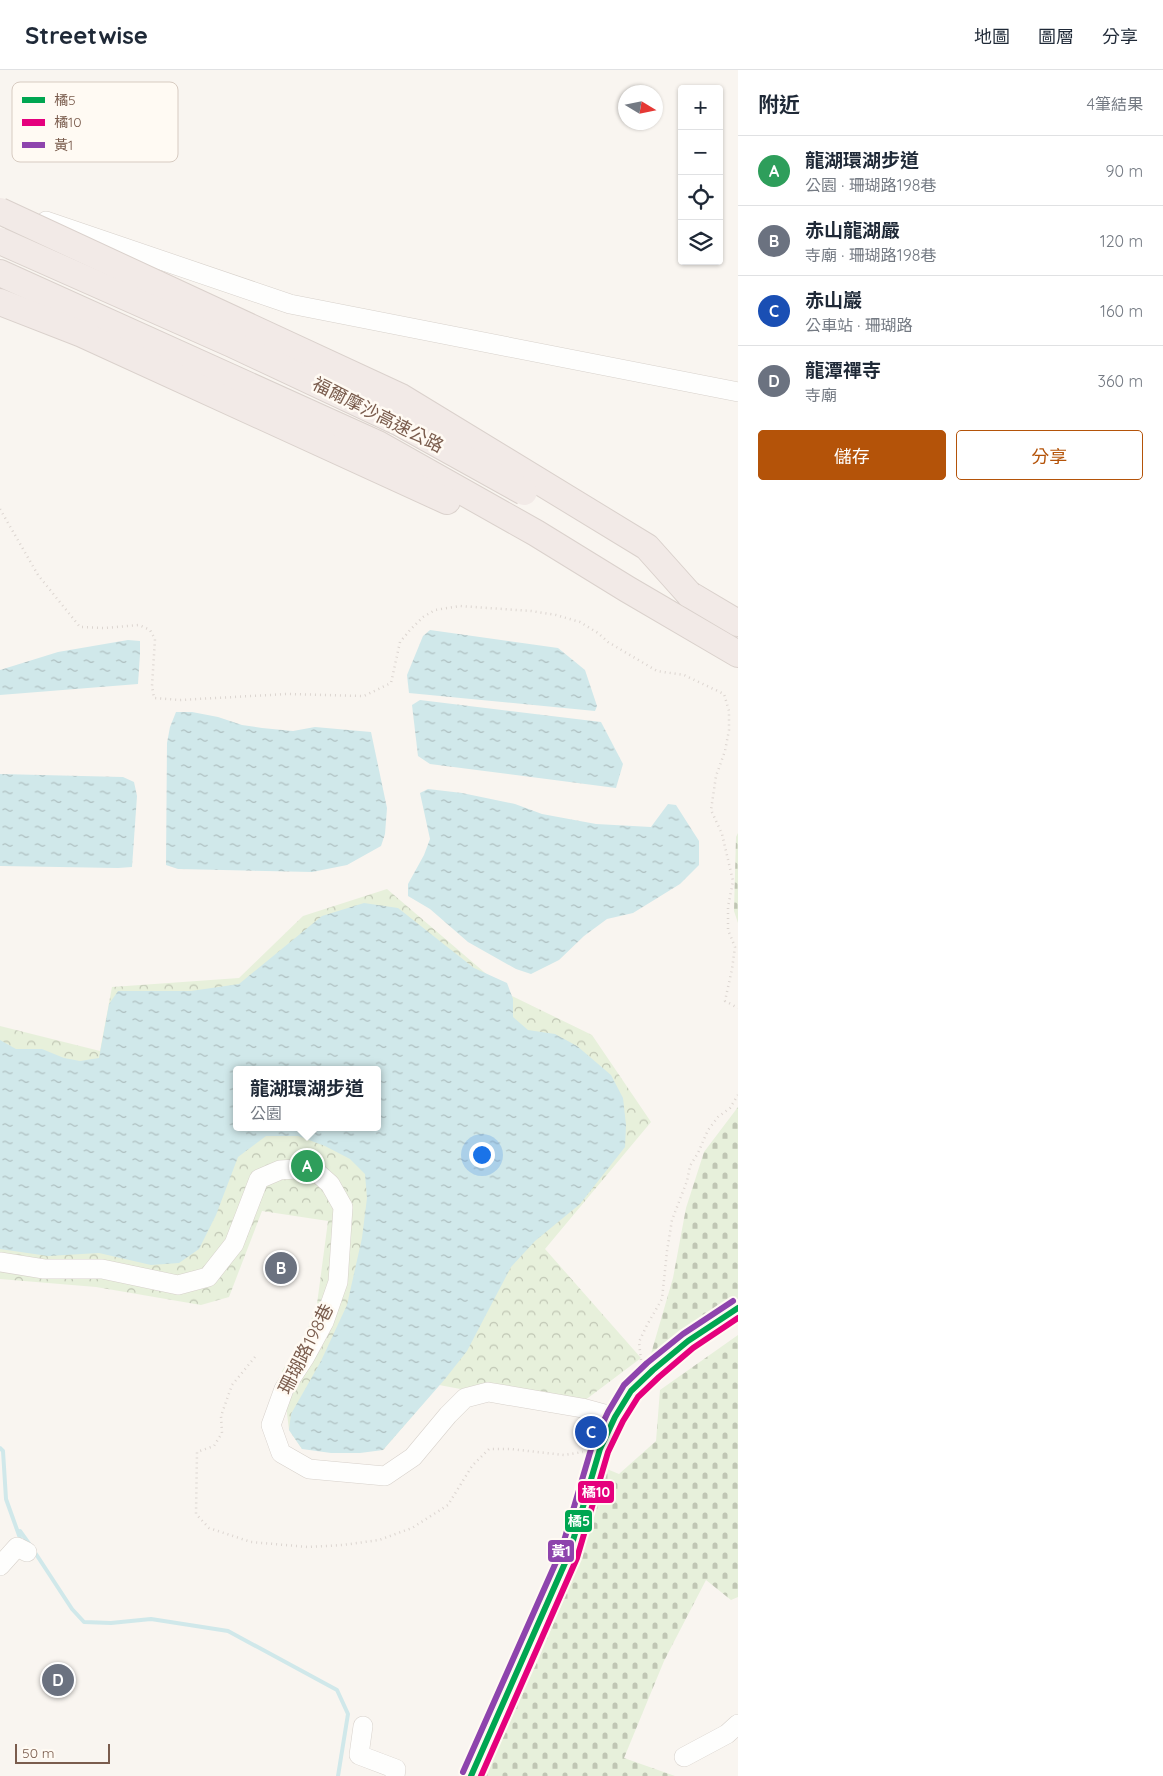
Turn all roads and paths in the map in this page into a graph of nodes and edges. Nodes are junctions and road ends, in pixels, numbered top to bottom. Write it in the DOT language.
graph roads {
  1 [pos="0,199"];
  2 [pos="0,212"];
  3 [pos="37,218"];
  4 [pos="0,241"];
  5 [pos="0,248"];
  6 [pos="0,273"];
  7 [pos="0,302"];
  8 [pos="738,392"];
  9 [pos="0,509"];
  10 [pos="627,589"];
  11 [pos="689,594"];
  12 [pos="738,623"];
  13 [pos="738,654"];
  14 [pos="738,1008"];
  15 [pos="738,1095"];
  16 [pos="0,1262"];
  17 [pos="738,1308"];
  18 [pos="644,1378"];
  19 [pos="615,1417"];
  20 [pos="27,1552"];
  21 [pos="0,1566"];
  22 [pos="738,1724"];
  23 [pos="363,1726"];
  24 [pos="684,1757"];
  25 [pos="395,1776"];
  26 [pos="471,1776"];
  1 -- 3 [label="street"];
  2 -- 11 [label="highway, bridge"];
  3 -- 5 [label="street"];
  3 -- 8 [label="street"];
  4 -- 11 [label="highway, 福爾摩沙高速公路, bridge"];
  6 -- 10 [label="highway, 福爾摩沙高速公路"];
  7 -- 10 [label="highway"];
  9 -- 14 [label="path"];
  10 -- 13 [label="highway, 福爾摩沙高速公路"];
  11 -- 12 [label="highway, 福爾摩沙高速公路"];
  15 -- 18 [label="path"];
  16 -- 19 [label="street, 珊瑚路198巷"];
  17 -- 18 [label="street"];
  18 -- 19 [label="street"];
  19 -- 26 [label="street"];
  20 -- 21 [label="street"];
  22 -- 24 [label="street"];
  23 -- 25 [label="street"];
}
